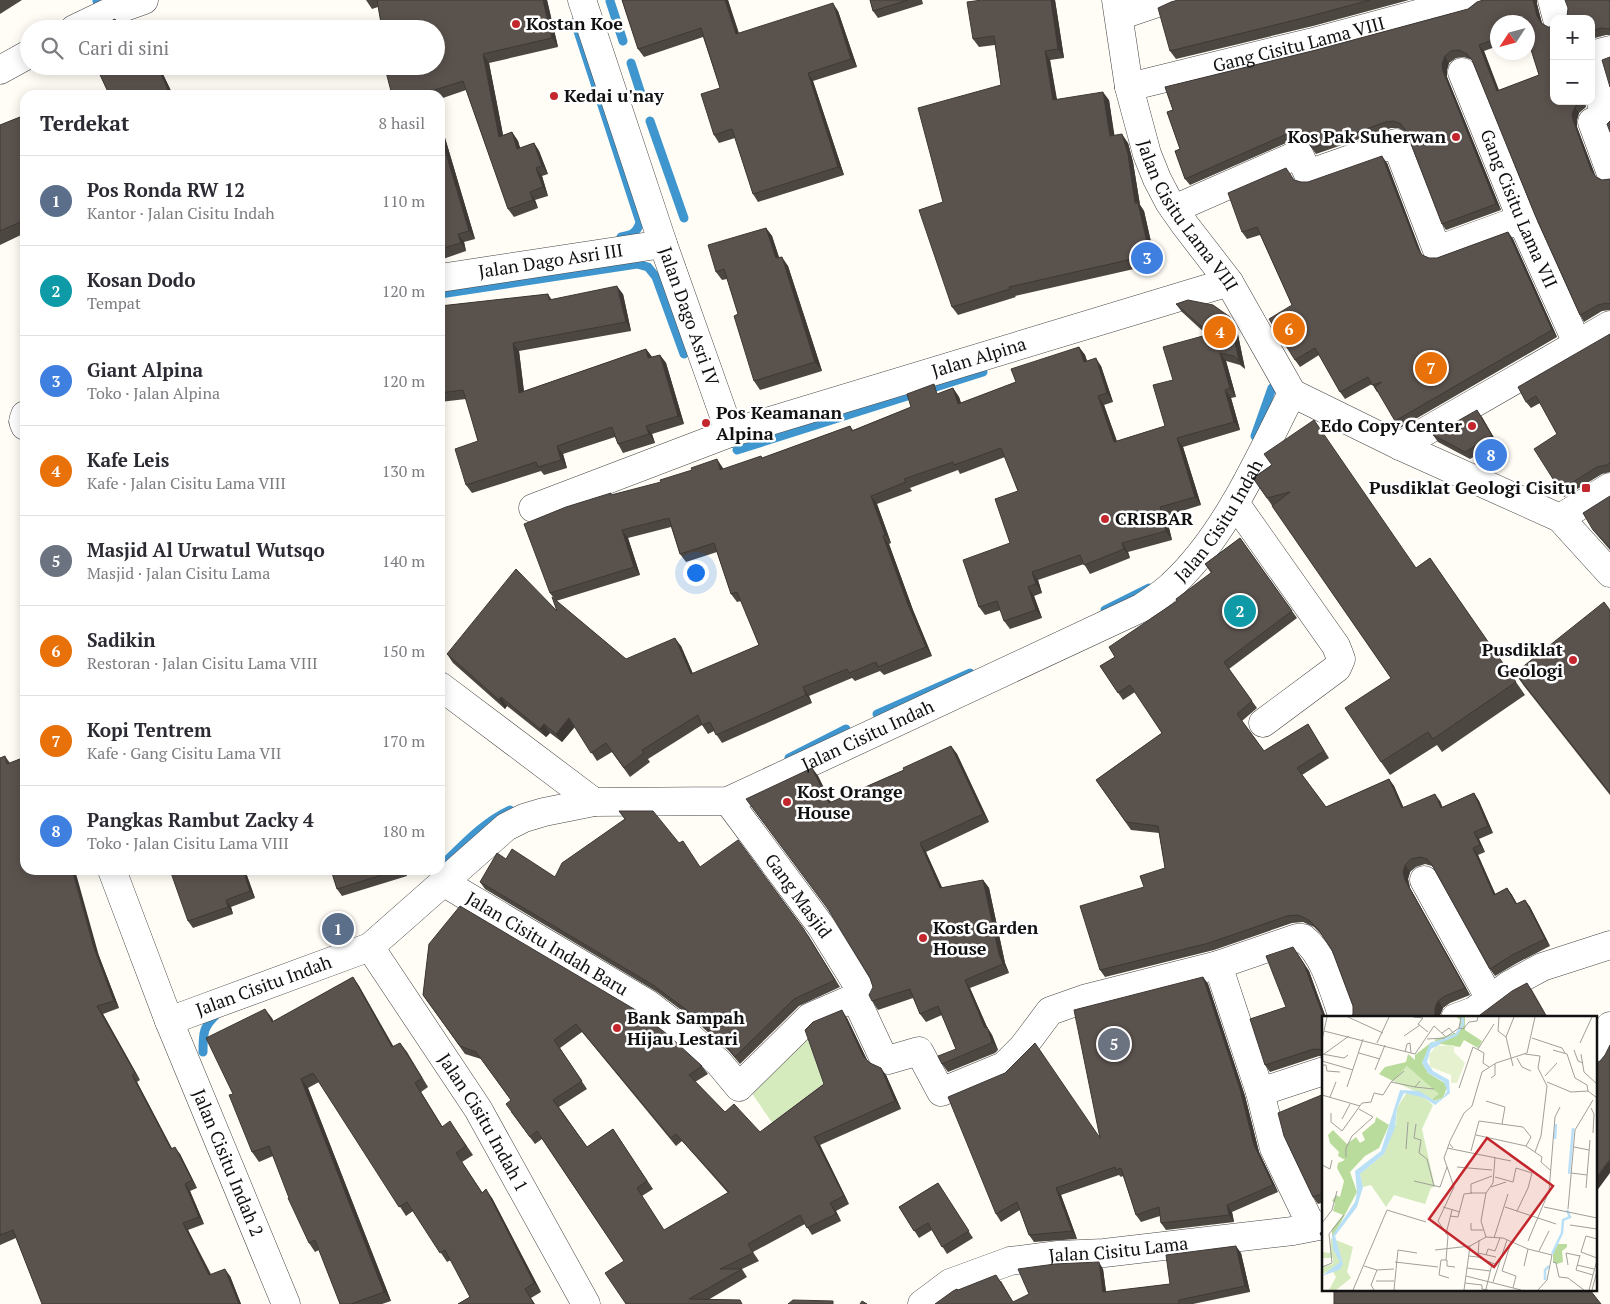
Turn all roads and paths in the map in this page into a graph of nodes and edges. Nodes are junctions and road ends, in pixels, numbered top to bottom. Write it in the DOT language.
graph roads {
  1 [pos="144,0"];
  2 [pos="582,0"];
  3 [pos="1166,0"];
  4 [pos="1469,0"];
  5 [pos="1552,0"];
  6 [pos="1117,8"];
  7 [pos="1556,15"];
  8 [pos="93,20"];
  9 [pos="1610,50"];
  10 [pos="1595,54"];
  11 [pos="20,59"];
  12 [pos="0,70"];
  13 [pos="1462,72"];
  14 [pos="1595,82"];
  15 [pos="1129,88"];
  16 [pos="1610,171"];
  17 [pos="1174,209"];
  18 [pos="1522,219"];
  19 [pos="663,244"];
  20 [pos="445,277"];
  21 [pos="1229,282"];
  22 [pos="1610,326"];
  23 [pos="1578,344"];
  24 [pos="1292,394"];
  25 [pos="730,433"];
  26 [pos="1400,446"];
  27 [pos="1610,487"];
  28 [pos="1235,503"];
  29 [pos="533,508"];
  30 [pos="1560,518"];
  31 [pos="1610,573"];
  32 [pos="445,690"];
  33 [pos="1263,723"];
  34 [pos="594,802"];
  35 [pos="728,802"];
  36 [pos="114,875"];
  37 [pos="1424,880"];
  38 [pos="443,882"];
  39 [pos="1610,945"];
  40 [pos="370,948"];
  41 [pos="1218,965"];
  42 [pos="859,996"];
  43 [pos="1490,998"];
  44 [pos="1342,1016"];
  45 [pos="1460,1016"];
  46 [pos="169,1021"];
  47 [pos="1610,1026"];
  48 [pos="1598,1052"];
  49 [pos="1322,1072"];
  50 [pos="1260,1092"];
  51 [pos="1318,1226"];
  52 [pos="286,1304"];
  53 [pos="586,1304"];
  54 [pos="922,1304"];
  1 -- 8 [label="street"];
  2 -- 19 [label="street, Jalan Dago Asri IV"];
  3 -- 6 [label="street"];
  4 -- 15 [label="street, Gang Cisitu Lama VIII"];
  5 -- 7 [label="street"];
  6 -- 15 [label="street, Jalan Cisitu Lama VIII"];
  9 -- 10 [label="street"];
  11 -- 12 [label="street"];
  13 -- 18 [label="street, Gang Cisitu Lama VII"];
  14 -- 16 [label="street"];
  15 -- 17 [label="street, Jalan Cisitu Lama VIII"];
  17 -- 18 [label="street"];
  17 -- 21 [label="street, Jalan Cisitu Lama VIII"];
  18 -- 23 [label="street, Gang Cisitu Lama VII"];
  19 -- 20 [label="street, Jalan Dago Asri III"];
  19 -- 25 [label="street, Jalan Dago Asri IV"];
  21 -- 24 [label="street, Jalan Cisitu Lama VIII"];
  21 -- 25 [label="street, Jalan Alpina"];
  22 -- 23 [label="street"];
  23 -- 26 [label="street"];
  24 -- 26 [label="street"];
  24 -- 28 [label="street, Jalan Cisitu Indah"];
  25 -- 29 [label="street"];
  26 -- 30 [label="street"];
  27 -- 30 [label="street"];
  28 -- 33 [label="street"];
  28 -- 35 [label="street, Jalan Cisitu Indah"];
  30 -- 31 [label="street"];
  32 -- 34 [label="street"];
  34 -- 35 [label="street, Jalan Cisitu Indah"];
  34 -- 38 [label="street, Jalan Cisitu Indah"];
  35 -- 42 [label="street, Gang Masjid"];
  36 -- 46 [label="street, Jalan Cisitu Indah 2"];
  37 -- 43 [label="street"];
  38 -- 40 [label="street, Jalan Cisitu Indah"];
  38 -- 42 [label="street, Jalan Cisitu Indah Baru"];
  39 -- 43 [label="street"];
  40 -- 46 [label="street, Jalan Cisitu Indah"];
  40 -- 53 [label="street, Jalan Cisitu Indah 1"];
  41 -- 42 [label="street, Gang Masjid"];
  41 -- 44 [label="street"];
  41 -- 50 [label="street"];
  43 -- 45 [label="street"];
  46 -- 52 [label="street, Jalan Cisitu Indah 2"];
  47 -- 48 [label="street"];
  49 -- 50 [label="street"];
  50 -- 51 [label="street"];
  51 -- 54 [label="street, Jalan Cisitu Lama"];
}
